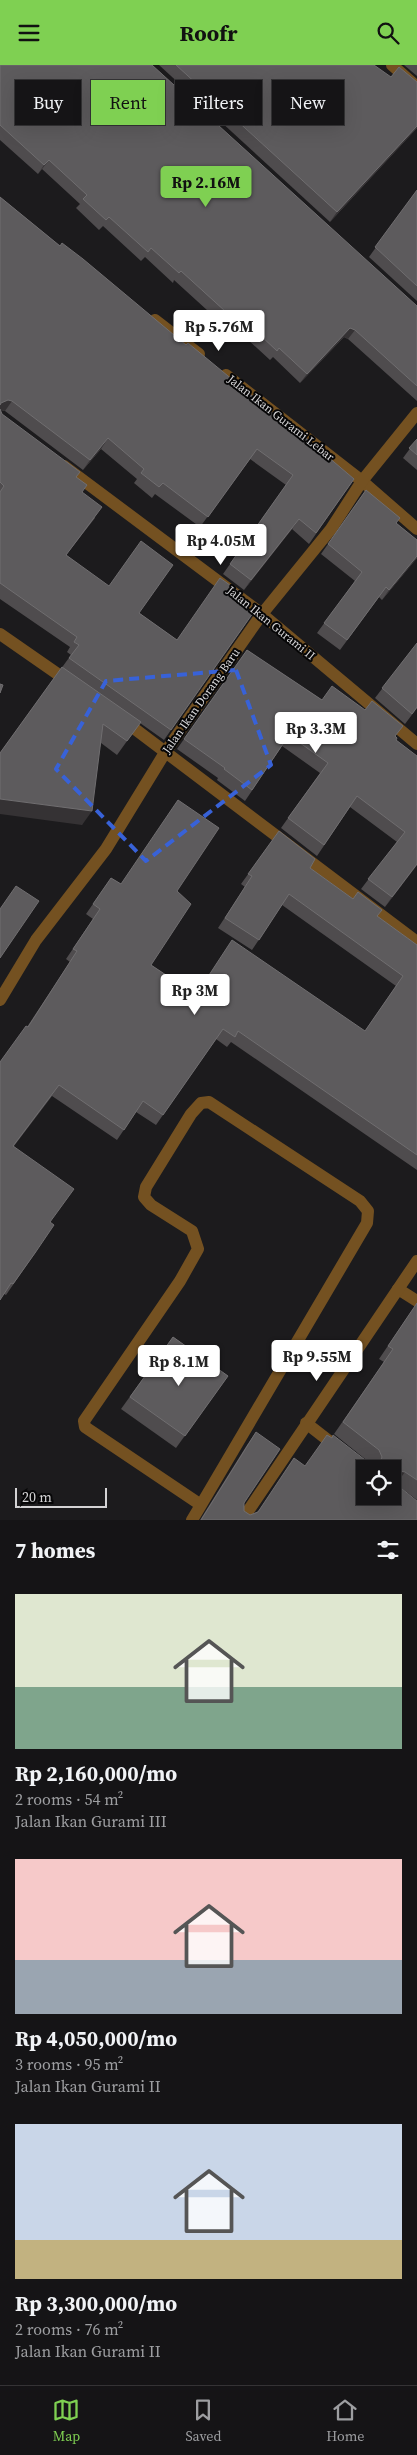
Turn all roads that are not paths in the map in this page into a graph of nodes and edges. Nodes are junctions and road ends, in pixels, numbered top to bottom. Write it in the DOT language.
graph roads {
  1 [pos="392,65"];
  2 [pos="417,87"];
  3 [pos="142,310"];
  4 [pos="417,413"];
  5 [pos="56,459"];
  6 [pos="362,481"];
  7 [pos="417,529"];
  8 [pos="262,614"];
  9 [pos="0,634"];
  10 [pos="79,689"];
  11 [pos="111,712"];
  12 [pos="417,744"];
  13 [pos="166,751"];
  14 [pos="417,942"];
  15 [pos="0,1000"];
  16 [pos="417,1261"];
  17 [pos="398,1289"];
  18 [pos="417,1301"];
  19 [pos="306,1423"];
  20 [pos="356,1462"];
  21 [pos="201,1505"];
  22 [pos="192,1520"];
  23 [pos="242,1520"];
  1 -- 2 [label="street"];
  3 -- 6 [label="street, Jalan Ikan Gurami Lebar"];
  4 -- 6 [label="street, Jalan Ikan Dorang Baru"];
  5 -- 8 [label="street, Jalan Ikan Gurami II"];
  6 -- 7 [label="street, Jalan Ikan Gurami Lebar"];
  6 -- 8 [label="street, Jalan Ikan Dorang Baru"];
  8 -- 12 [label="street, Jalan Ikan Gurami II"];
  8 -- 13 [label="street, Jalan Ikan Dorang Baru"];
  9 -- 10 [label="street"];
  11 -- 13 [label="street"];
  13 -- 14 [label="street"];
  13 -- 15 [label="street, Jalan Ikan Dorang Baru"];
  16 -- 17 [label="street"];
  17 -- 18 [label="street"];
  17 -- 19 [label="street"];
  19 -- 20 [label="street"];
  19 -- 23 [label="street"];
  21 -- 21 [label="street"];
  21 -- 22 [label="street"];
}
